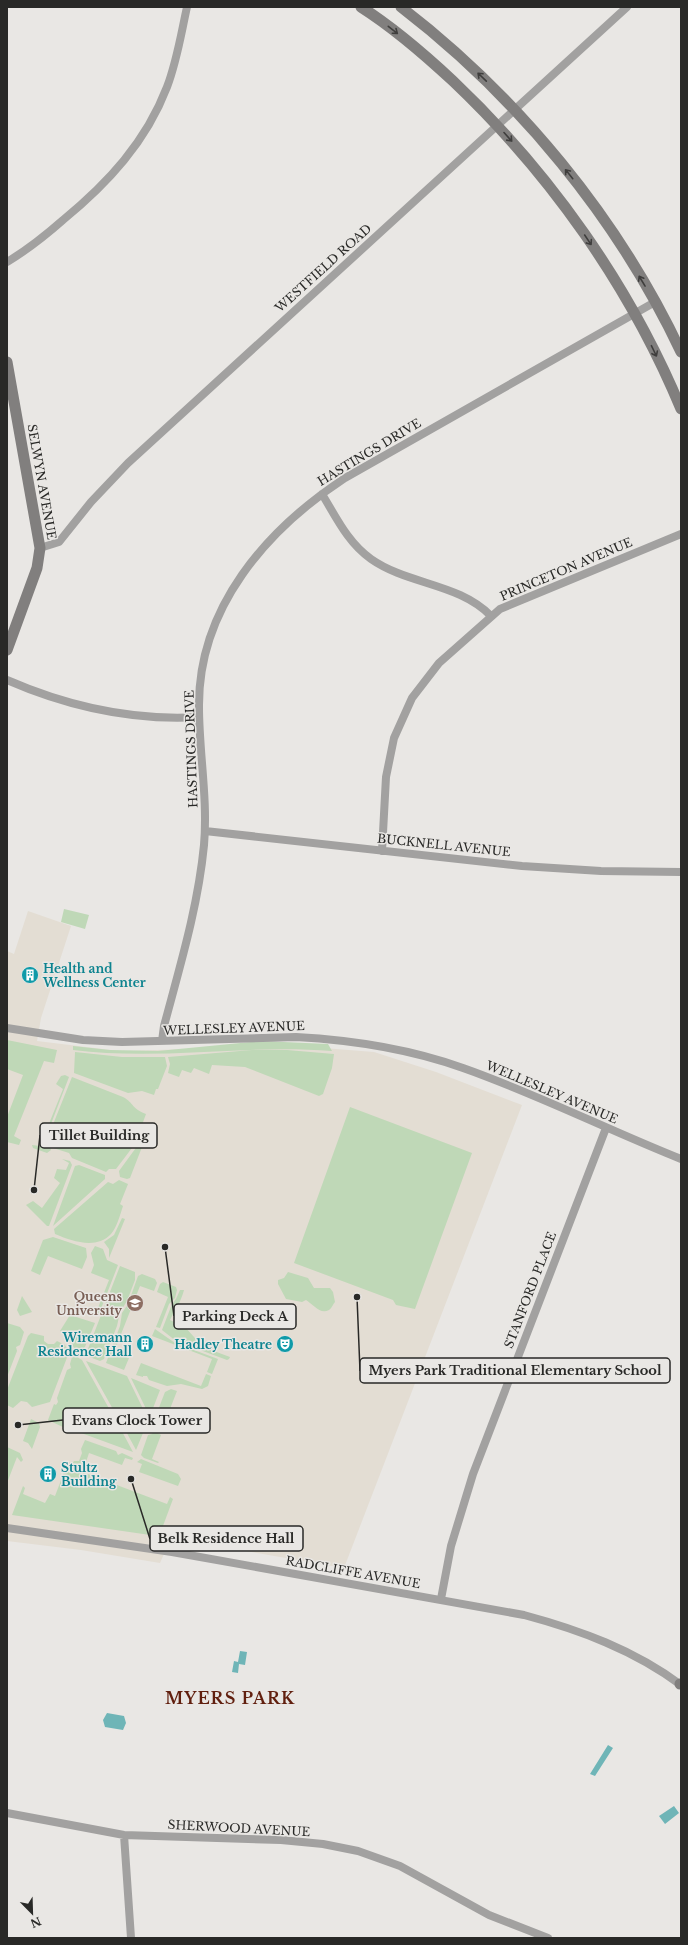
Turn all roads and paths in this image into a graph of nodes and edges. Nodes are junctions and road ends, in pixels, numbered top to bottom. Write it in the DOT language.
graph roads {
  1 [pos="187,7"];
  2 [pos="361,7"];
  3 [pos="401,7"];
  4 [pos="627,7"];
  5 [pos="514,110"];
  6 [pos="498,126"];
  7 [pos="7,262"];
  8 [pos="655,302"];
  9 [pos="635,314"];
  10 [pos="681,352"];
  11 [pos="7,362"];
  12 [pos="681,409"];
  13 [pos="322,494"];
  14 [pos="681,534"];
  15 [pos="40,548"];
  16 [pos="491,616"];
  17 [pos="7,650"];
  18 [pos="7,680"];
  19 [pos="199,717"];
  20 [pos="205,831"];
  21 [pos="382,851"];
  22 [pos="681,872"];
  23 [pos="7,1028"];
  24 [pos="162,1042"];
  25 [pos="606,1128"];
  26 [pos="681,1159"];
  27 [pos="7,1528"];
  28 [pos="441,1599"];
  29 [pos="681,1684"];
  30 [pos="7,1813"];
  31 [pos="124,1834"];
  32 [pos="131,1938"];
  33 [pos="548,1938"];
  1 -- 7 [label="street"];
  2 -- 6 [label="street, one-way"];
  5 -- 3 [label="street, one-way"];
  4 -- 5 [label="street, WESTFIELD ROAD"];
  5 -- 6 [label="street, WESTFIELD ROAD"];
  8 -- 5 [label="street, one-way"];
  6 -- 9 [label="street, one-way"];
  6 -- 15 [label="street, WESTFIELD ROAD"];
  8 -- 9 [label="street, HASTINGS DRIVE"];
  8 -- 10 [label="street"];
  9 -- 12 [label="street, one-way"];
  9 -- 13 [label="street, HASTINGS DRIVE"];
  11 -- 15 [label="street, SELWYN AVENUE"];
  13 -- 16 [label="street"];
  13 -- 19 [label="street, HASTINGS DRIVE"];
  14 -- 16 [label="street, PRINCETON AVENUE"];
  15 -- 17 [label="street, SELWYN AVENUE"];
  16 -- 21 [label="street, PRINCETON AVENUE"];
  18 -- 19 [label="street"];
  19 -- 20 [label="street, HASTINGS DRIVE"];
  20 -- 21 [label="street, BUCKNELL AVENUE"];
  20 -- 24 [label="street, HASTINGS DRIVE"];
  21 -- 22 [label="street, BUCKNELL AVENUE"];
  23 -- 24 [label="street, WELLESLEY AVENUE"];
  24 -- 25 [label="street, WELLESLEY AVENUE"];
  25 -- 26 [label="street, WELLESLEY AVENUE"];
  25 -- 28 [label="street, STANFORD PLACE"];
  27 -- 28 [label="street, RADCLIFFE AVENUE"];
  28 -- 29 [label="street, RADCLIFFE AVENUE"];
  30 -- 31 [label="street, SHERWOOD AVENUE"];
  31 -- 32 [label="street"];
  31 -- 33 [label="street, SHERWOOD AVENUE"];
}
